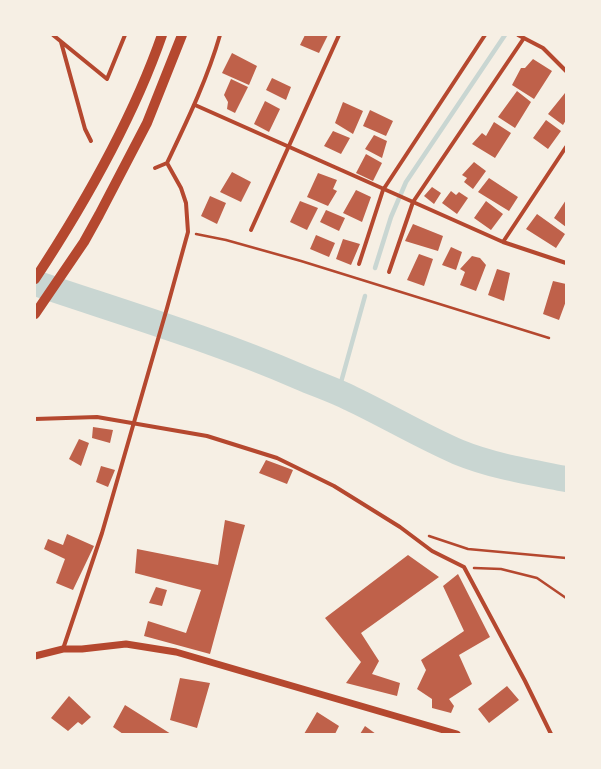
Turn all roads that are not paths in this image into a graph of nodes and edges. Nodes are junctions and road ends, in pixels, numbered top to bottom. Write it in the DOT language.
graph roads {
  1 [pos="52,35"];
  2 [pos="125,35"];
  3 [pos="162,35"];
  4 [pos="182,35"];
  5 [pos="220,35"];
  6 [pos="339,35"];
  7 [pos="485,35"];
  8 [pos="518,35"];
  9 [pos="524,38"];
  10 [pos="61,41"];
  11 [pos="566,72"];
  12 [pos="195,105"];
  13 [pos="92,141"];
  14 [pos="289,148"];
  15 [pos="566,148"];
  16 [pos="167,163"];
  17 [pos="155,168"];
  18 [pos="384,190"];
  19 [pos="413,202"];
  20 [pos="251,230"];
  21 [pos="503,242"];
  22 [pos="566,263"];
  23 [pos="359,264"];
  24 [pos="389,272"];
  25 [pos="35,279"];
  26 [pos="35,314"];
  27 [pos="35,418"];
  28 [pos="133,424"];
  29 [pos="63,649"];
  30 [pos="35,656"];
  31 [pos="457,734"];
  32 [pos="551,734"];
  1 -- 10 [label="street"];
  2 -- 10 [label="street"];
  3 -- 25 [label="highway"];
  4 -- 26 [label="highway"];
  5 -- 12 [label="street"];
  6 -- 14 [label="street"];
  7 -- 18 [label="street"];
  8 -- 9 [label="street"];
  9 -- 11 [label="street"];
  9 -- 19 [label="street"];
  10 -- 13 [label="street"];
  12 -- 14 [label="street"];
  12 -- 16 [label="street"];
  14 -- 18 [label="street"];
  14 -- 20 [label="street"];
  15 -- 21 [label="street"];
  16 -- 17 [label="street"];
  16 -- 28 [label="street"];
  18 -- 19 [label="street"];
  18 -- 23 [label="street"];
  19 -- 21 [label="street"];
  19 -- 24 [label="street"];
  21 -- 22 [label="street"];
  27 -- 28 [label="street"];
  28 -- 29 [label="street"];
  28 -- 32 [label="street"];
  29 -- 30 [label="street"];
  29 -- 31 [label="street"];
}
